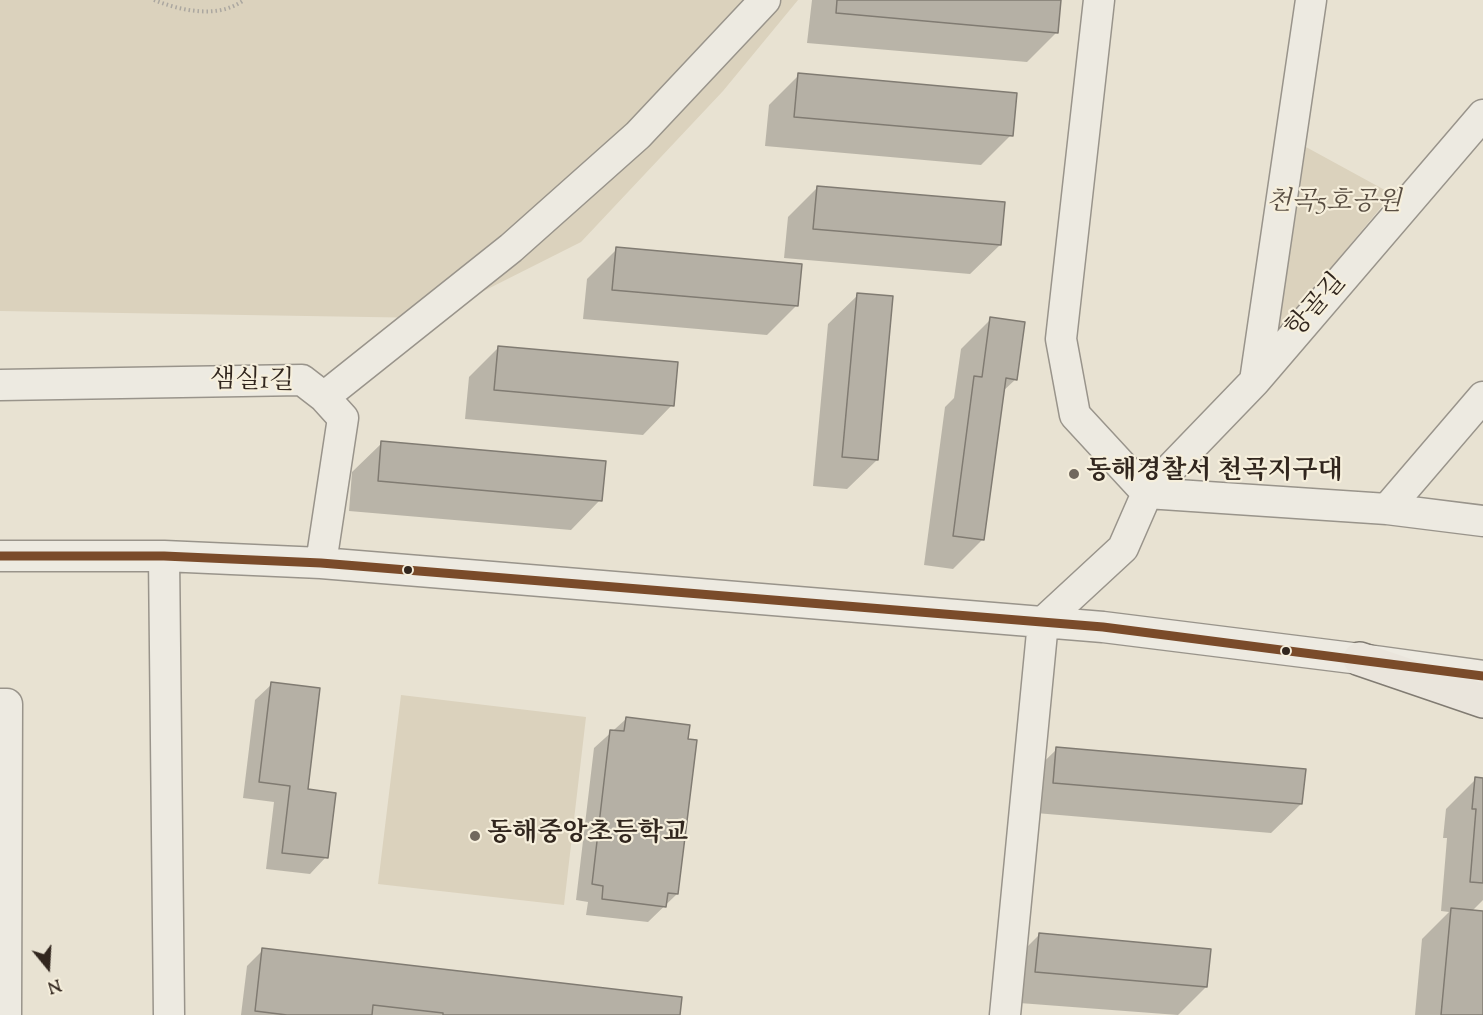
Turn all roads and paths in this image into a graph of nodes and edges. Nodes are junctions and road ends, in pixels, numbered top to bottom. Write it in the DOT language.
graph roads {
  1 [pos="154,0"];
  2 [pos="244,0"];
  3 [pos="765,0"];
  4 [pos="1099,0"];
  5 [pos="1311,0"];
  6 [pos="1483,115"];
  7 [pos="1255,381"];
  8 [pos="0,385"];
  9 [pos="324,397"];
  10 [pos="1483,397"];
  11 [pos="1147,493"];
  12 [pos="1387,509"];
  13 [pos="1483,521"];
  14 [pos="0,556"];
  15 [pos="164,556"];
  16 [pos="321,563"];
  17 [pos="1043,622"];
  18 [pos="1483,655"];
  19 [pos="1360,659"];
  20 [pos="1483,676"];
  21 [pos="1483,701"];
  22 [pos="0,704"];
  23 [pos="6,1015"];
  24 [pos="170,1015"];
  25 [pos="1005,1015"];
  1 -- 2 [label="path"];
  3 -- 9 [label="street"];
  4 -- 11 [label="street"];
  5 -- 7 [label="street"];
  6 -- 7 [label="street, 항골길"];
  7 -- 11 [label="street, 항골길"];
  8 -- 9 [label="street, 샘실1길"];
  9 -- 16 [label="street, 샘실1길"];
  10 -- 12 [label="street"];
  11 -- 12 [label="street"];
  11 -- 17 [label="street"];
  12 -- 13 [label="street"];
  14 -- 15 [label="street"];
  15 -- 16 [label="street"];
  15 -- 24 [label="street"];
  16 -- 17 [label="street"];
  17 -- 19 [label="street"];
  17 -- 25 [label="street"];
  18 -- 19 [label="street"];
  19 -- 20 [label="street"];
  19 -- 21 [label="main road"];
  22 -- 23 [label="street"];
}
